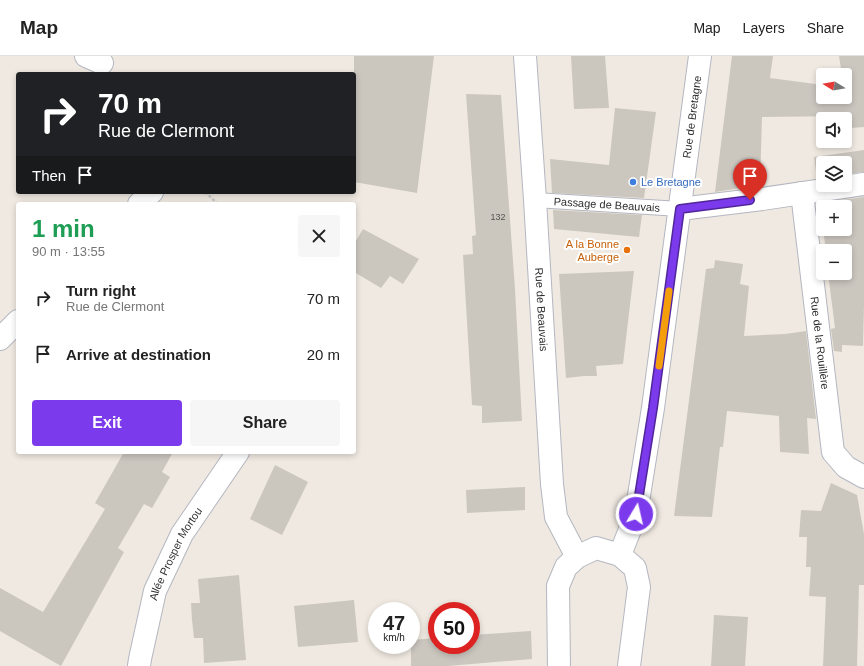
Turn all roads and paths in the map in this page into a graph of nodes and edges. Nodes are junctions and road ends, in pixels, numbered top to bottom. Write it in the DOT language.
graph roads {
  1 [pos="525,56"];
  2 [pos="700,56"];
  3 [pos="864,184"];
  4 [pos="802,193"];
  5 [pos="150,194"];
  6 [pos="207,194"];
  7 [pos="535,200"];
  8 [pos="141,202"];
  9 [pos="216,202"];
  10 [pos="680,209"];
  11 [pos="16,323"];
  12 [pos="0,338"];
  13 [pos="237,454"];
  14 [pos="864,477"];
  15 [pos="620,555"];
  16 [pos="577,557"];
  17 [pos="139,666"];
  18 [pos="559,666"];
  19 [pos="629,666"];
  1 -- 7 [label="street, Rue de Beauvais"];
  2 -- 10 [label="street, Rue de Bretagne"];
  3 -- 4 [label="street"];
  4 -- 10 [label="street"];
  4 -- 14 [label="street, Rue de la Rouillère"];
  5 -- 8 [label="street"];
  6 -- 9 [label="path"];
  7 -- 10 [label="lane, Passage de Beauvais"];
  7 -- 16 [label="street, Rue de Beauvais"];
  10 -- 15 [label="street, Rue de Bretagne"];
  11 -- 12 [label="street"];
  13 -- 17 [label="street, Allée Prosper Mortou"];
  15 -- 16 [label="street"];
  15 -- 19 [label="street"];
  16 -- 18 [label="street"];
}
